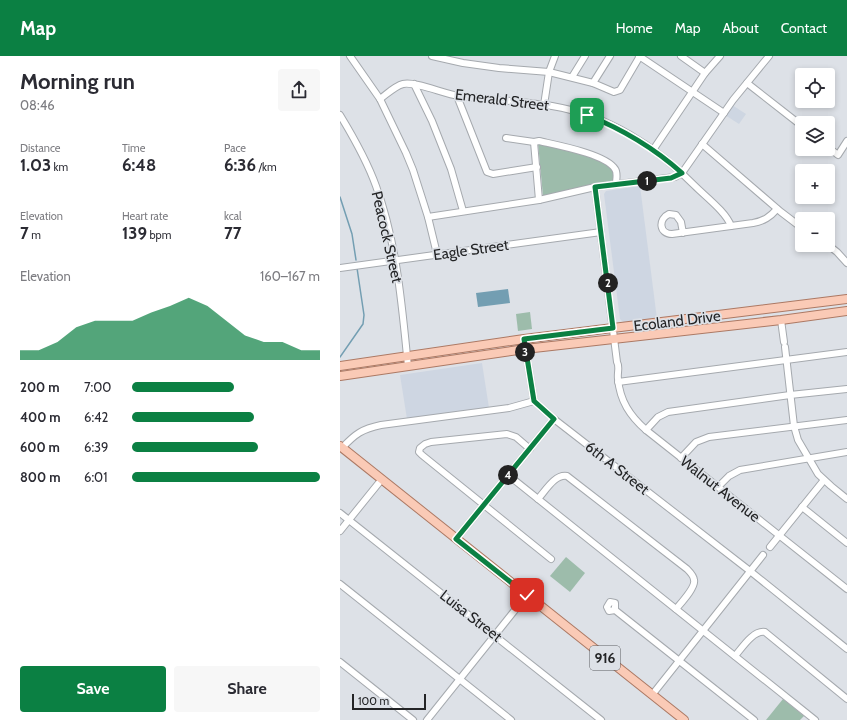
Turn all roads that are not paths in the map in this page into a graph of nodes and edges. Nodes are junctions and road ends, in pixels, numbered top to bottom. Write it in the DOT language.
graph roads {
  1 [pos="350,56"];
  2 [pos="432,56"];
  3 [pos="555,56"];
  4 [pos="585,56"];
  5 [pos="610,56"];
  6 [pos="639,56"];
  7 [pos="720,56"];
  8 [pos="769,56"];
  9 [pos="684,57"];
  10 [pos="548,72"];
  11 [pos="705,73"];
  12 [pos="572,77"];
  13 [pos="593,83"];
  14 [pos="747,83"];
  15 [pos="414,84"];
  16 [pos="692,92"];
  17 [pos="457,96"];
  18 [pos="380,99"];
  19 [pos="544,105"];
  20 [pos="724,113"];
  21 [pos="340,115"];
  22 [pos="795,121"];
  23 [pos="506,138"];
  24 [pos="847,141"];
  25 [pos="534,142"];
  26 [pos="702,144"];
  27 [pos="653,150"];
  28 [pos="835,152"];
  29 [pos="537,167"];
  30 [pos="682,173"];
  31 [pos="616,184"];
  32 [pos="595,187"];
  33 [pos="539,200"];
  34 [pos="777,209"];
  35 [pos="463,211"];
  36 [pos="428,217"];
  37 [pos="795,223"];
  38 [pos="731,226"];
  39 [pos="601,232"];
  40 [pos="683,232"];
  41 [pos="835,250"];
  42 [pos="437,254"];
  43 [pos="395,260"];
  44 [pos="847,263"];
  45 [pos="340,268"];
  46 [pos="847,299"];
  47 [pos="847,310"];
  48 [pos="781,320"];
  49 [pos="613,328"];
  50 [pos="524,339"];
  51 [pos="615,339"];
  52 [pos="525,350"];
  53 [pos="847,352"];
  54 [pos="407,356"];
  55 [pos="786,360"];
  56 [pos="340,366"];
  57 [pos="408,366"];
  58 [pos="340,376"];
  59 [pos="618,382"];
  60 [pos="847,389"];
  61 [pos="790,395"];
  62 [pos="534,401"];
  63 [pos="554,419"];
  64 [pos="847,420"];
  65 [pos="794,426"];
  66 [pos="646,430"];
  67 [pos="341,447"];
  68 [pos="530,449"];
  69 [pos="847,452"];
  70 [pos="681,458"];
  71 [pos="808,458"];
  72 [pos="508,475"];
  73 [pos="382,479"];
  74 [pos="824,480"];
  75 [pos="718,487"];
  76 [pos="538,498"];
  77 [pos="847,499"];
  78 [pos="484,505"];
  79 [pos="802,507"];
  80 [pos="340,513"];
  81 [pos="349,520"];
  82 [pos="340,531"];
  83 [pos="779,535"];
  84 [pos="456,539"];
  85 [pos="847,543"];
  86 [pos="770,547"];
  87 [pos="763,555"];
  88 [pos="551,558"];
  89 [pos="750,571"];
  90 [pos="340,584"];
  91 [pos="847,589"];
  92 [pos="527,595"];
  93 [pos="676,609"];
  94 [pos="615,610"];
  95 [pos="703,630"];
  96 [pos="495,635"];
  97 [pos="847,649"];
  98 [pos="735,656"];
  99 [pos="679,660"];
  100 [pos="340,662"];
  101 [pos="459,679"];
  102 [pos="652,695"];
  103 [pos="847,699"];
  104 [pos="413,720"];
  105 [pos="427,720"];
  106 [pos="511,720"];
  107 [pos="601,720"];
  108 [pos="684,720"];
  109 [pos="754,720"];
  110 [pos="815,720"];
  1 -- 18 [label="street"];
  2 -- 10 [label="street"];
  3 -- 10 [label="street"];
  4 -- 12 [label="street"];
  5 -- 13 [label="street"];
  6 -- 13 [label="street"];
  6 -- 16 [label="street"];
  7 -- 11 [label="street"];
  8 -- 14 [label="street"];
  9 -- 11 [label="street"];
  10 -- 12 [label="street"];
  10 -- 19 [label="street"];
  11 -- 16 [label="street"];
  12 -- 13 [label="street"];
  14 -- 20 [label="street"];
  14 -- 22 [label="street"];
  15 -- 17 [label="street, Emerald Street"];
  15 -- 18 [label="street, Emerald Street"];
  15 -- 35 [label="street"];
  16 -- 20 [label="street"];
  16 -- 27 [label="street"];
  17 -- 19 [label="street, Emerald Street"];
  17 -- 29 [label="street"];
  18 -- 36 [label="street"];
  19 -- 27 [label="street, Emerald Street"];
  20 -- 26 [label="street"];
  21 -- 43 [label="street, Peacock Street"];
  23 -- 25 [label="street"];
  24 -- 28 [label="street"];
  25 -- 29 [label="street"];
  25 -- 31 [label="street"];
  26 -- 30 [label="street"];
  26 -- 34 [label="street"];
  27 -- 30 [label="street, Emerald Street"];
  29 -- 33 [label="street"];
  30 -- 31 [label="street"];
  30 -- 38 [label="street, Emerald Street"];
  31 -- 32 [label="street"];
  32 -- 33 [label="street"];
  32 -- 39 [label="street, Walnut Avenue"];
  33 -- 35 [label="street"];
  34 -- 37 [label="street"];
  34 -- 38 [label="street"];
  35 -- 36 [label="street"];
  36 -- 42 [label="street"];
  38 -- 40 [label="street"];
  39 -- 42 [label="street, Eagle Street"];
  39 -- 49 [label="street, Walnut Avenue"];
  41 -- 44 [label="street"];
  42 -- 43 [label="street, Eagle Street"];
  43 -- 45 [label="street, Eagle Street"];
  43 -- 54 [label="street, Peacock Street"];
  46 -- 49 [label="main road, Ecoland Drive"];
  47 -- 48 [label="main road, Ecoland Drive"];
  48 -- 51 [label="main road, Ecoland Drive"];
  48 -- 55 [label="street"];
  49 -- 50 [label="main road, Ecoland Drive"];
  49 -- 51 [label="street, Walnut Avenue"];
  50 -- 52 [label="street"];
  50 -- 54 [label="main road, Ecoland Drive"];
  51 -- 52 [label="main road, Ecoland Drive"];
  51 -- 59 [label="street, Walnut Avenue"];
  52 -- 57 [label="main road, Ecoland Drive"];
  52 -- 62 [label="street"];
  53 -- 55 [label="street"];
  54 -- 56 [label="main road, Ecoland Drive"];
  54 -- 57 [label="street, Peacock Street"];
  55 -- 59 [label="street"];
  55 -- 61 [label="street"];
  57 -- 58 [label="main road, Ecoland Drive"];
  59 -- 66 [label="street, Walnut Avenue"];
  60 -- 61 [label="street"];
  61 -- 65 [label="street"];
  61 -- 66 [label="street"];
  62 -- 63 [label="street, 6th A Street"];
  62 -- 67 [label="street"];
  63 -- 68 [label="street"];
  63 -- 89 [label="street, 6th A Street"];
  64 -- 65 [label="street"];
  65 -- 70 [label="street"];
  65 -- 71 [label="street"];
  66 -- 70 [label="street, Walnut Avenue"];
  67 -- 73 [label="main road, 916"];
  68 -- 72 [label="street"];
  68 -- 78 [label="street"];
  69 -- 71 [label="street"];
  70 -- 75 [label="street, Walnut Avenue"];
  71 -- 74 [label="street"];
  71 -- 75 [label="street"];
  72 -- 76 [label="street"];
  72 -- 78 [label="street"];
  73 -- 81 [label="street"];
  73 -- 84 [label="main road, 916"];
  74 -- 77 [label="street"];
  74 -- 79 [label="street"];
  75 -- 83 [label="street, Walnut Avenue"];
  76 -- 93 [label="street"];
  76 -- 93 [label="street"];
  78 -- 84 [label="street"];
  78 -- 88 [label="street"];
  79 -- 83 [label="street"];
  79 -- 85 [label="street"];
  80 -- 81 [label="street, Luisa Street"];
  81 -- 82 [label="street"];
  81 -- 96 [label="street, Luisa Street"];
  83 -- 86 [label="street"];
  83 -- 91 [label="street, Walnut Avenue"];
  84 -- 92 [label="main road, 916"];
  87 -- 89 [label="street"];
  89 -- 95 [label="street"];
  89 -- 97 [label="street, 6th A Street"];
  90 -- 101 [label="street"];
  92 -- 96 [label="street"];
  92 -- 102 [label="main road, 916"];
  93 -- 95 [label="street"];
  94 -- 99 [label="street"];
  95 -- 98 [label="street"];
  95 -- 99 [label="street"];
  96 -- 101 [label="street"];
  96 -- 107 [label="street, Luisa Street"];
  98 -- 103 [label="street"];
  98 -- 110 [label="street"];
  99 -- 102 [label="street"];
  99 -- 109 [label="street"];
  100 -- 104 [label="street"];
  101 -- 105 [label="street"];
  101 -- 106 [label="street"];
  102 -- 108 [label="main road, 916"];
}
